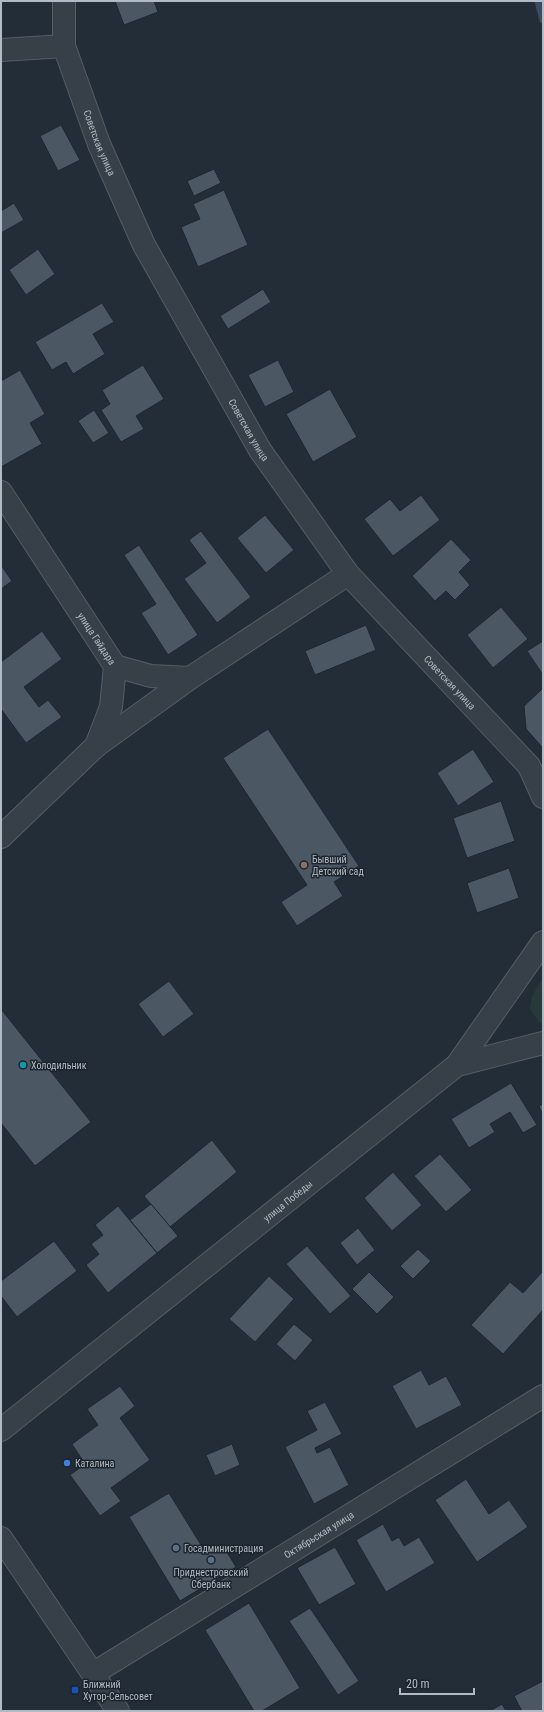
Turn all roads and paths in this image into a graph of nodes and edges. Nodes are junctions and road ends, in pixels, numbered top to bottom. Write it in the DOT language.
graph roads {
  1 [pos="64,1"];
  2 [pos="64,46"];
  3 [pos="1,50"];
  4 [pos="1,492"];
  5 [pos="348,574"];
  6 [pos="115,666"];
  7 [pos="190,678"];
  8 [pos="96,746"];
  9 [pos="543,797"];
  10 [pos="1,837"];
  11 [pos="543,942"];
  12 [pos="543,1043"];
  13 [pos="457,1065"];
  14 [pos="543,1396"];
  15 [pos="1,1430"];
  16 [pos="1,1538"];
  17 [pos="94,1673"];
  18 [pos="118,1711"];
  1 -- 2 [label="street, Советская улица"];
  2 -- 3 [label="street"];
  2 -- 5 [label="street, Советская улица"];
  4 -- 6 [label="street, улица Гайдара"];
  5 -- 7 [label="street"];
  5 -- 9 [label="street, Советская улица"];
  6 -- 7 [label="street"];
  6 -- 8 [label="street, улица Гайдара"];
  7 -- 8 [label="street"];
  8 -- 10 [label="street, улица Гайдара"];
  11 -- 13 [label="street, улица Победы"];
  12 -- 13 [label="street"];
  13 -- 15 [label="street, улица Победы"];
  14 -- 17 [label="street, Октябрьская улица"];
  16 -- 17 [label="street"];
  17 -- 18 [label="street"];
}
